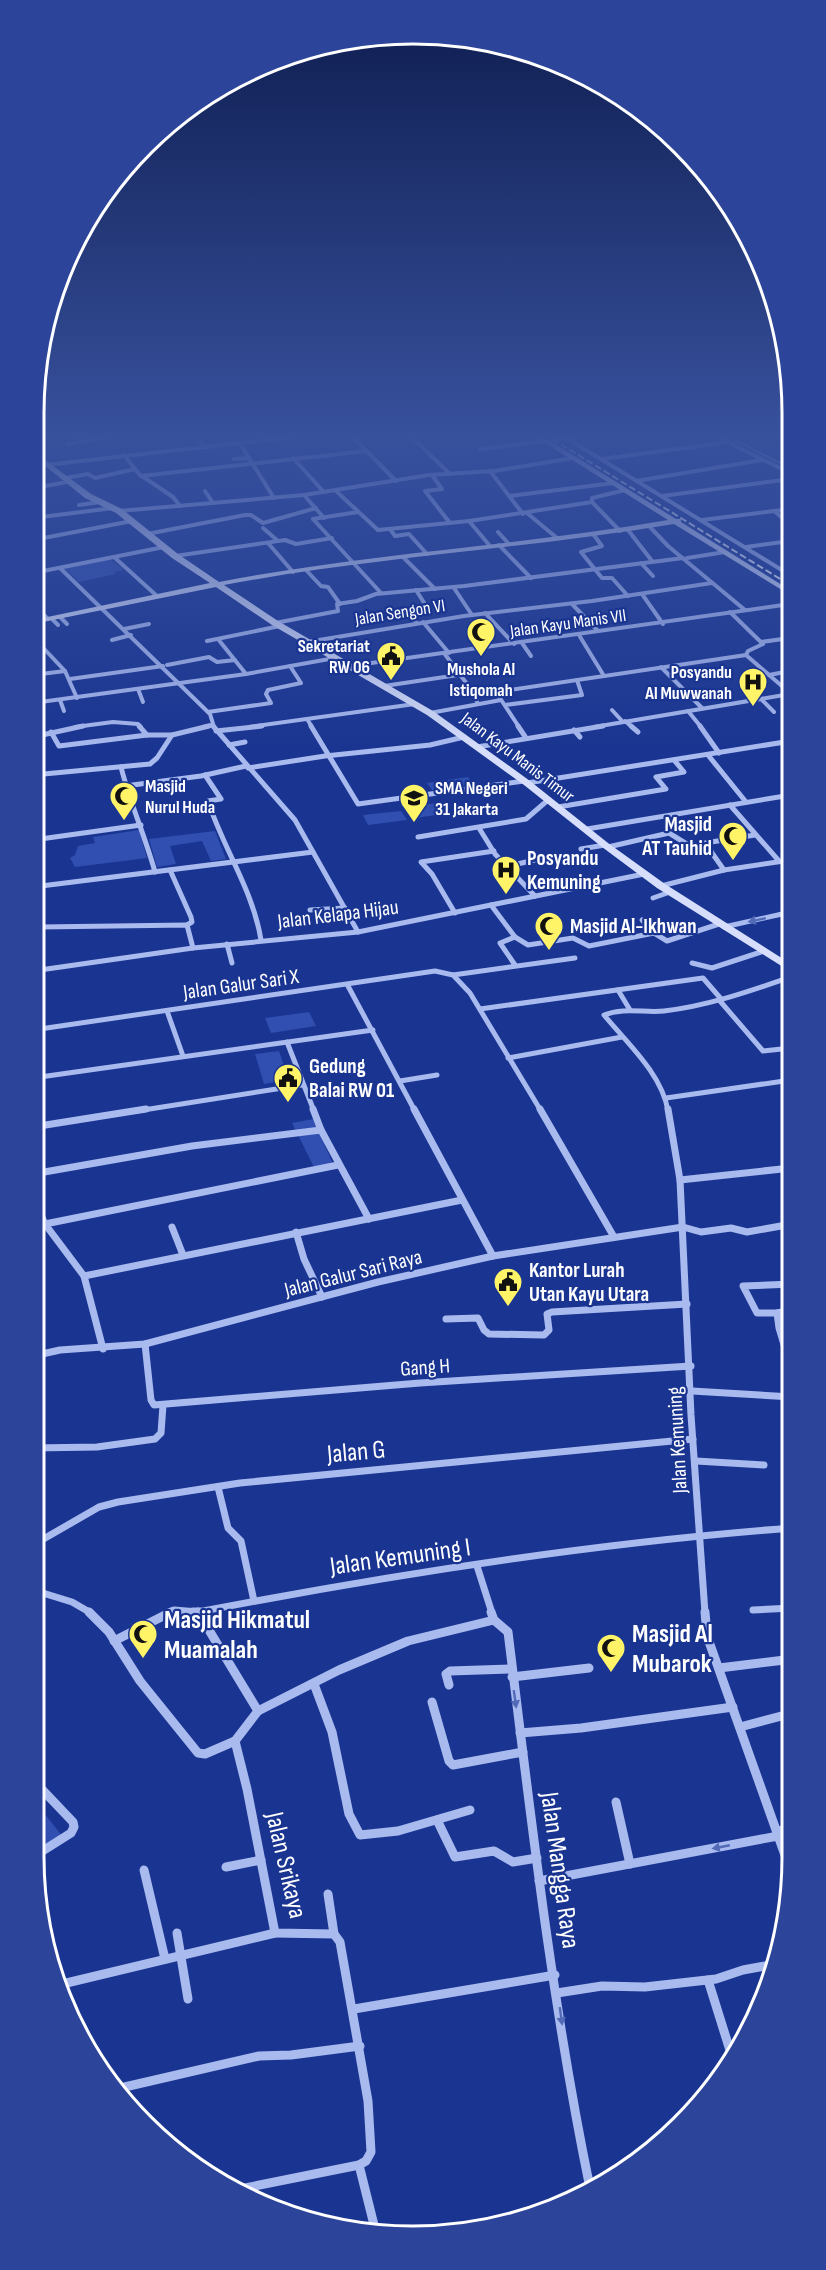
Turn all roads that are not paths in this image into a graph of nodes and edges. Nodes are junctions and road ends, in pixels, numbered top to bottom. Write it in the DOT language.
graph roads {
  1 [pos="155,540"];
  2 [pos="320,540"];
  3 [pos="334,540"];
  4 [pos="414,540"];
  5 [pos="485,540"];
  6 [pos="505,540"];
  7 [pos="541,540"];
  8 [pos="597,540"];
  9 [pos="633,540"];
  10 [pos="665,540"];
  11 [pos="707,540"];
  12 [pos="734,540"];
  13 [pos="278,541"];
  14 [pos="782,542"];
  15 [pos="268,543"];
  16 [pos="508,544"];
  17 [pos="499,545"];
  18 [pos="490,546"];
  19 [pos="164,547"];
  20 [pos="746,547"];
  21 [pos="725,552"];
  22 [pos="427,554"];
  23 [pos="175,556"];
  24 [pos="114,557"];
  25 [pos="404,557"];
  26 [pos="685,558"];
  27 [pos="652,561"];
  28 [pos="356,563"];
  29 [pos="641,563"];
  30 [pos="60,568"];
  31 [pos="782,569"];
  32 [pos="306,570"];
  33 [pos="595,570"];
  34 [pos="44,571"];
  35 [pos="293,572"];
  36 [pos="653,576"];
  37 [pos="531,578"];
  38 [pos="217,583"];
  39 [pos="712,583"];
  40 [pos="782,587"];
  41 [pos="454,588"];
  42 [pos="435,589"];
  43 [pos="416,590"];
  44 [pos="381,593"];
  45 [pos="642,594"];
  46 [pos="157,596"];
  47 [pos="628,596"];
  48 [pos="340,604"];
  49 [pos="572,604"];
  50 [pos="782,605"];
  51 [pos="102,608"];
  52 [pos="745,610"];
  53 [pos="44,612"];
  54 [pos="730,612"];
  55 [pos="485,613"];
  56 [pos="472,615"];
  57 [pos="55,620"];
  58 [pos="44,621"];
  59 [pos="423,622"];
  60 [pos="416,623"];
  61 [pos="67,624"];
  62 [pos="149,624"];
  63 [pos="663,624"];
  64 [pos="278,625"];
  65 [pos="124,629"];
  66 [pos="598,631"];
  67 [pos="131,635"];
  68 [pos="579,635"];
  69 [pos="218,639"];
  70 [pos="782,639"];
  71 [pos="112,640"];
  72 [pos="207,641"];
  73 [pos="310,641"];
  74 [pos="761,642"];
  75 [pos="522,643"];
  76 [pos="514,644"];
  77 [pos="44,648"];
  78 [pos="446,653"];
  79 [pos="746,655"];
  80 [pos="531,656"];
  81 [pos="335,658"];
  82 [pos="235,660"];
  83 [pos="165,665"];
  84 [pos="290,666"];
  85 [pos="350,666"];
  86 [pos="661,667"];
  87 [pos="66,671"];
  88 [pos="782,673"];
  89 [pos="44,674"];
  90 [pos="246,674"];
  91 [pos="459,675"];
  92 [pos="769,675"];
  93 [pos="604,676"];
  94 [pos="70,679"];
  95 [pos="577,680"];
  96 [pos="179,683"];
  97 [pos="384,686"];
  98 [pos="782,686"];
  99 [pos="138,689"];
  100 [pos="782,695"];
  101 [pos="77,698"];
  102 [pos="761,699"];
  103 [pos="60,700"];
  104 [pos="501,700"];
  105 [pos="44,702"];
  106 [pos="143,702"];
  107 [pos="477,702"];
  108 [pos="415,704"];
  109 [pos="505,705"];
  110 [pos="702,708"];
  111 [pos="612,710"];
  112 [pos="64,711"];
  113 [pos="688,711"];
  114 [pos="208,712"];
  115 [pos="774,712"];
  116 [pos="430,713"];
  117 [pos="307,719"];
  118 [pos="624,722"];
  119 [pos="212,725"];
  120 [pos="216,730"];
  121 [pos="574,730"];
  122 [pos="51,732"];
  123 [pos="638,732"];
  124 [pos="44,734"];
  125 [pos="147,735"];
  126 [pos="172,735"];
  127 [pos="464,737"];
  128 [pos="580,737"];
  129 [pos="526,738"];
  130 [pos="245,742"];
  131 [pos="782,742"];
  132 [pos="229,745"];
  133 [pos="477,747"];
  134 [pos="719,753"];
  135 [pos="328,755"];
  136 [pos="708,755"];
  137 [pos="674,760"];
  138 [pos="121,767"];
  139 [pos="247,767"];
  140 [pos="44,774"];
  141 [pos="205,775"];
  142 [pos="526,782"];
  143 [pos="125,786"];
  144 [pos="782,796"];
  145 [pos="548,800"];
  146 [pos="746,802"];
  147 [pos="730,805"];
  148 [pos="558,807"];
  149 [pos="141,825"];
  150 [pos="479,828"];
  151 [pos="586,829"];
  152 [pos="755,835"];
  153 [pos="418,837"];
  154 [pos="44,838"];
  155 [pos="705,845"];
  156 [pos="606,846"];
  157 [pos="581,849"];
  158 [pos="494,850"];
  159 [pos="314,852"];
  160 [pos="556,855"];
  161 [pos="779,861"];
  162 [pos="782,861"];
  163 [pos="234,862"];
  164 [pos="509,866"];
  165 [pos="171,870"];
  166 [pos="724,870"];
  167 [pos="155,872"];
  168 [pos="640,875"];
  169 [pos="44,886"];
  170 [pos="665,889"];
  171 [pos="535,896"];
  172 [pos="653,898"];
  173 [pos="491,906"];
  174 [pos="345,908"];
  175 [pos="310,910"];
  176 [pos="454,913"];
  177 [pos="782,914"];
  178 [pos="642,920"];
  179 [pos="187,925"];
  180 [pos="721,926"];
  181 [pos="44,927"];
  182 [pos="358,932"];
  183 [pos="654,933"];
  184 [pos="515,937"];
  185 [pos="261,940"];
  186 [pos="226,944"];
  187 [pos="193,948"];
  188 [pos="761,952"];
  189 [pos="575,958"];
  190 [pos="232,963"];
  191 [pos="692,963"];
  192 [pos="782,964"];
  193 [pos="515,965"];
  194 [pos="44,968"];
  195 [pos="453,975"];
  196 [pos="782,980"];
  197 [pos="348,986"];
  198 [pos="618,990"];
  199 [pos="721,1000"];
  200 [pos="480,1009"];
  201 [pos="630,1010"];
  202 [pos="167,1011"];
  203 [pos="44,1028"];
  204 [pos="373,1030"];
  205 [pos="622,1037"];
  206 [pos="287,1042"];
  207 [pos="782,1049"];
  208 [pos="183,1056"];
  209 [pos="508,1058"];
  210 [pos="437,1075"];
  211 [pos="44,1076"];
  212 [pos="400,1081"];
  213 [pos="782,1081"];
  214 [pos="302,1085"];
  215 [pos="666,1098"];
  216 [pos="44,1125"];
  217 [pos="321,1130"];
  218 [pos="338,1165"];
  219 [pos="782,1169"];
  220 [pos="44,1172"];
  221 [pos="680,1180"];
  222 [pos="462,1200"];
  223 [pos="369,1219"];
  224 [pos="45,1224"];
  225 [pos="782,1226"];
  226 [pos="172,1227"];
  227 [pos="682,1227"];
  228 [pos="296,1232"];
  229 [pos="614,1237"];
  230 [pos="183,1255"];
  231 [pos="494,1256"];
  232 [pos="84,1276"];
  233 [pos="782,1284"];
  234 [pos="322,1297"];
  235 [pos="687,1304"];
  236 [pos="782,1312"];
  237 [pos="777,1313"];
  238 [pos="446,1319"];
  239 [pos="782,1338"];
  240 [pos="145,1344"];
  241 [pos="103,1349"];
  242 [pos="44,1354"];
  243 [pos="691,1366"];
  244 [pos="692,1391"];
  245 [pos="782,1396"];
  246 [pos="163,1405"];
  247 [pos="693,1439"];
  248 [pos="44,1448"];
  249 [pos="696,1461"];
  250 [pos="764,1465"];
  251 [pos="218,1487"];
  252 [pos="782,1529"];
  253 [pos="700,1535"];
  254 [pos="44,1539"];
  255 [pos="477,1566"];
  256 [pos="44,1593"];
  257 [pos="254,1601"];
  258 [pos="782,1609"];
  259 [pos="753,1610"];
  260 [pos="198,1612"];
  261 [pos="494,1620"];
  262 [pos="114,1641"];
  263 [pos="782,1660"];
  264 [pos="589,1668"];
  265 [pos="719,1668"];
  266 [pos="512,1673"];
  267 [pos="314,1684"];
  268 [pos="449,1685"];
  269 [pos="432,1702"];
  270 [pos="733,1707"];
  271 [pos="258,1711"];
  272 [pos="782,1716"];
  273 [pos="740,1727"];
  274 [pos="520,1732"];
  275 [pos="235,1741"];
  276 [pos="523,1752"];
  277 [pos="44,1792"];
  278 [pos="616,1802"];
  279 [pos="470,1810"];
  280 [pos="437,1820"];
  281 [pos="782,1833"];
  282 [pos="778,1834"];
  283 [pos="782,1846"];
  284 [pos="44,1850"];
  285 [pos="537,1858"];
  286 [pos="261,1860"];
  287 [pos="630,1864"];
  288 [pos="226,1867"];
  289 [pos="144,1870"];
  290 [pos="539,1881"];
  291 [pos="328,1893"];
  292 [pos="177,1933"];
  293 [pos="275,1933"];
  294 [pos="334,1934"];
  295 [pos="181,1955"];
  296 [pos="165,1959"];
  297 [pos="766,1966"];
  298 [pos="555,1975"];
  299 [pos="708,1980"];
  300 [pos="66,1983"];
  301 [pos="557,1993"];
  302 [pos="188,1999"];
  303 [pos="354,2009"];
  304 [pos="360,2046"];
  305 [pos="729,2048"];
  306 [pos="125,2088"];
  307 [pos="359,2165"];
  308 [pos="589,2182"];
  309 [pos="249,2187"];
  310 [pos="374,2224"];
  1 -- 19 [label="street, Jalan Kayu Manis Timur"];
  2 -- 13 [label="street"];
  3 -- 28 [label="street"];
  4 -- 22 [label="street"];
  5 -- 18 [label="street"];
  6 -- 16 [label="street"];
  7 -- 16 [label="street"];
  8 -- 33 [label="street"];
  9 -- 27 [label="street"];
  10 -- 26 [label="street"];
  11 -- 21 [label="street"];
  12 -- 20 [label="street"];
  13 -- 15 [label="street"];
  14 -- 20 [label="street"];
  15 -- 23 [label="street"];
  15 -- 35 [label="street"];
  16 -- 17 [label="street"];
  17 -- 18 [label="street"];
  17 -- 37 [label="street"];
  18 -- 22 [label="street"];
  19 -- 23 [label="street, Jalan Kayu Manis Timur"];
  19 -- 24 [label="street"];
  20 -- 31 [label="street"];
  21 -- 26 [label="street"];
  21 -- 40 [label="street"];
  22 -- 25 [label="street"];
  23 -- 38 [label="street, Jalan Kayu Manis Timur"];
  24 -- 30 [label="street"];
  24 -- 46 [label="street"];
  25 -- 28 [label="street"];
  25 -- 42 [label="street"];
  26 -- 27 [label="street"];
  26 -- 39 [label="street"];
  27 -- 29 [label="street"];
  28 -- 32 [label="street"];
  28 -- 44 [label="street"];
  29 -- 33 [label="street"];
  29 -- 36 [label="street"];
  30 -- 34 [label="street"];
  30 -- 51 [label="street"];
  32 -- 35 [label="street"];
  32 -- 48 [label="street"];
  33 -- 37 [label="street"];
  33 -- 47 [label="street"];
  35 -- 38 [label="street"];
  37 -- 41 [label="street"];
  38 -- 46 [label="street"];
  38 -- 64 [label="street, Jalan Kayu Manis Timur"];
  39 -- 45 [label="street, Jalan Sengon VI"];
  39 -- 52 [label="street"];
  41 -- 42 [label="street"];
  41 -- 56 [label="street"];
  42 -- 43 [label="street"];
  43 -- 44 [label="street"];
  43 -- 60 [label="street"];
  44 -- 48 [label="street"];
  45 -- 47 [label="street, Jalan Sengon VI"];
  45 -- 63 [label="street"];
  46 -- 51 [label="street"];
  47 -- 49 [label="street, Jalan Sengon VI"];
  48 -- 64 [label="street"];
  49 -- 55 [label="street, Jalan Sengon VI"];
  49 -- 66 [label="street"];
  50 -- 52 [label="street, Jalan Kayu Manis VII"];
  51 -- 57 [label="street"];
  51 -- 65 [label="street"];
  52 -- 54 [label="street, Jalan Kayu Manis VII"];
  53 -- 57 [label="street"];
  54 -- 63 [label="street, Jalan Kayu Manis VII"];
  54 -- 74 [label="street"];
  55 -- 56 [label="street, Jalan Sengon VI"];
  55 -- 76 [label="street"];
  56 -- 59 [label="street, Jalan Sengon VI"];
  57 -- 58 [label="street"];
  57 -- 61 [label="street"];
  59 -- 60 [label="street, Jalan Sengon VI"];
  59 -- 78 [label="street"];
  60 -- 73 [label="street, Jalan Sengon VI"];
  62 -- 65 [label="street"];
  63 -- 66 [label="street, Jalan Kayu Manis VII"];
  64 -- 69 [label="street"];
  64 -- 73 [label="street, Jalan Kayu Manis Timur"];
  65 -- 67 [label="street"];
  66 -- 68 [label="street, Jalan Kayu Manis VII"];
  67 -- 71 [label="street"];
  67 -- 83 [label="street"];
  68 -- 75 [label="street, Jalan Kayu Manis VII"];
  68 -- 93 [label="street"];
  69 -- 72 [label="street"];
  69 -- 82 [label="street"];
  70 -- 74 [label="street"];
  73 -- 81 [label="street, Jalan Kayu Manis Timur"];
  74 -- 79 [label="street"];
  75 -- 76 [label="street, Jalan Kayu Manis VII"];
  75 -- 80 [label="street"];
  76 -- 78 [label="street, Jalan Kayu Manis VII"];
  77 -- 87 [label="street"];
  78 -- 85 [label="street, Jalan Kayu Manis VII"];
  78 -- 91 [label="street"];
  79 -- 86 [label="street"];
  79 -- 92 [label="street"];
  81 -- 84 [label="street"];
  81 -- 85 [label="street, Jalan Kayu Manis Timur"];
  82 -- 83 [label="street"];
  82 -- 90 [label="street"];
  83 -- 94 [label="street"];
  83 -- 96 [label="street"];
  84 -- 90 [label="street"];
  84 -- 114 [label="street"];
  85 -- 97 [label="street, Jalan Kayu Manis Timur"];
  86 -- 93 [label="street"];
  86 -- 110 [label="street"];
  87 -- 89 [label="street"];
  87 -- 94 [label="street"];
  88 -- 92 [label="street"];
  90 -- 96 [label="street"];
  91 -- 97 [label="street"];
  91 -- 107 [label="street"];
  92 -- 98 [label="street"];
  93 -- 95 [label="street"];
  94 -- 101 [label="street"];
  95 -- 104 [label="street"];
  95 -- 109 [label="street"];
  96 -- 99 [label="street"];
  96 -- 114 [label="street"];
  97 -- 108 [label="street, Jalan Kayu Manis Timur"];
  99 -- 101 [label="street"];
  99 -- 106 [label="street"];
  100 -- 102 [label="street"];
  101 -- 103 [label="street"];
  102 -- 110 [label="street"];
  102 -- 115 [label="street"];
  103 -- 105 [label="street"];
  103 -- 112 [label="street"];
  104 -- 107 [label="street"];
  104 -- 109 [label="street"];
  107 -- 116 [label="street"];
  108 -- 116 [label="street, Jalan Kayu Manis Timur"];
  108 -- 117 [label="street"];
  109 -- 129 [label="street"];
  110 -- 113 [label="street"];
  111 -- 118 [label="street"];
  113 -- 118 [label="street"];
  113 -- 134 [label="street"];
  114 -- 119 [label="street"];
  116 -- 127 [label="street, Jalan Kayu Manis Timur"];
  117 -- 120 [label="street"];
  117 -- 135 [label="street"];
  118 -- 121 [label="street"];
  118 -- 123 [label="street"];
  119 -- 120 [label="street"];
  119 -- 126 [label="street"];
  120 -- 132 [label="street"];
  121 -- 128 [label="street"];
  121 -- 129 [label="street"];
  122 -- 124 [label="street"];
  122 -- 125 [label="street"];
  122 -- 125 [label="street"];
  125 -- 126 [label="street"];
  126 -- 138 [label="street"];
  127 -- 133 [label="street, Jalan Kayu Manis Timur"];
  127 -- 135 [label="street"];
  129 -- 133 [label="street"];
  130 -- 132 [label="street"];
  131 -- 134 [label="street"];
  132 -- 139 [label="street"];
  133 -- 142 [label="street, Jalan Kayu Manis Timur"];
  134 -- 136 [label="street"];
  135 -- 139 [label="street"];
  135 -- 142 [label="street"];
  136 -- 137 [label="street"];
  136 -- 146 [label="street"];
  137 -- 142 [label="street"];
  137 -- 148 [label="street"];
  138 -- 140 [label="street"];
  138 -- 143 [label="street"];
  139 -- 141 [label="street"];
  139 -- 159 [label="street"];
  141 -- 143 [label="street"];
  141 -- 163 [label="street"];
  142 -- 145 [label="street, Jalan Kayu Manis Timur"];
  143 -- 149 [label="street"];
  144 -- 146 [label="street"];
  145 -- 148 [label="street, Jalan Kayu Manis Timur"];
  145 -- 150 [label="street"];
  146 -- 147 [label="street"];
  147 -- 151 [label="street"];
  147 -- 152 [label="street"];
  148 -- 151 [label="street, Jalan Kayu Manis Timur"];
  149 -- 154 [label="street"];
  149 -- 167 [label="street"];
  150 -- 153 [label="street"];
  150 -- 158 [label="street"];
  151 -- 156 [label="street, Jalan Kayu Manis Timur"];
  152 -- 155 [label="street"];
  152 -- 161 [label="street"];
  155 -- 156 [label="street"];
  155 -- 166 [label="street"];
  156 -- 157 [label="street"];
  156 -- 168 [label="street, Jalan Kayu Manis Timur"];
  158 -- 164 [label="street"];
  158 -- 176 [label="street"];
  159 -- 163 [label="street"];
  159 -- 174 [label="street"];
  160 -- 164 [label="street"];
  161 -- 162 [label="street"];
  161 -- 166 [label="street"];
  163 -- 165 [label="street"];
  163 -- 185 [label="street"];
  164 -- 171 [label="street"];
  165 -- 167 [label="street"];
  165 -- 179 [label="street"];
  166 -- 170 [label="street"];
  167 -- 169 [label="street"];
  168 -- 170 [label="street, Jalan Kayu Manis Timur"];
  168 -- 171 [label="street, Jalan Kelapa Hijau"];
  170 -- 172 [label="street"];
  170 -- 180 [label="street, Jalan Kayu Manis Timur"];
  171 -- 173 [label="street, Jalan Kelapa Hijau"];
  173 -- 176 [label="street, Jalan Kelapa Hijau"];
  173 -- 184 [label="street"];
  174 -- 175 [label="street"];
  174 -- 182 [label="street"];
  176 -- 182 [label="street, Jalan Kelapa Hijau"];
  177 -- 180 [label="street, one-way"];
  178 -- 183 [label="street"];
  179 -- 181 [label="street"];
  179 -- 187 [label="street"];
  180 -- 183 [label="street"];
  180 -- 188 [label="street, Jalan Kayu Manis Timur"];
  182 -- 185 [label="street, Jalan Kelapa Hijau"];
  183 -- 184 [label="street"];
  184 -- 193 [label="street"];
  185 -- 186 [label="street, Jalan Kelapa Hijau"];
  186 -- 187 [label="street, Jalan Kelapa Hijau"];
  186 -- 190 [label="street"];
  187 -- 194 [label="street, Jalan Kelapa Hijau"];
  188 -- 191 [label="street"];
  188 -- 192 [label="street, Jalan Kayu Manis Timur"];
  189 -- 193 [label="street, Jalan Galur Sari X"];
  193 -- 195 [label="street, Jalan Galur Sari X"];
  195 -- 197 [label="street, Jalan Galur Sari X"];
  195 -- 200 [label="street"];
  196 -- 199 [label="street"];
  197 -- 202 [label="street, Jalan Galur Sari X"];
  197 -- 204 [label="street"];
  198 -- 199 [label="street"];
  198 -- 200 [label="street"];
  198 -- 201 [label="street"];
  199 -- 201 [label="street"];
  199 -- 207 [label="street"];
  200 -- 209 [label="street"];
  201 -- 205 [label="street, Jalan Kemuning"];
  202 -- 203 [label="street, Jalan Galur Sari X"];
  202 -- 208 [label="street"];
  204 -- 206 [label="street"];
  204 -- 212 [label="street"];
  205 -- 209 [label="street"];
  205 -- 215 [label="street, Jalan Kemuning"];
  206 -- 208 [label="street"];
  206 -- 214 [label="street"];
  208 -- 211 [label="street"];
  209 -- 229 [label="street"];
  210 -- 212 [label="street"];
  212 -- 222 [label="street"];
  213 -- 215 [label="street"];
  214 -- 216 [label="street"];
  214 -- 217 [label="street"];
  215 -- 221 [label="street, Jalan Kemuning"];
  217 -- 218 [label="street"];
  217 -- 220 [label="street"];
  218 -- 223 [label="street"];
  218 -- 224 [label="street"];
  219 -- 221 [label="street"];
  221 -- 227 [label="street, Jalan Kemuning"];
  222 -- 223 [label="street"];
  222 -- 231 [label="street"];
  223 -- 228 [label="street"];
  224 -- 232 [label="street"];
  225 -- 227 [label="street, Jalan Galur Sari Raya"];
  226 -- 230 [label="street"];
  227 -- 229 [label="street, Jalan Galur Sari Raya"];
  227 -- 235 [label="street, Jalan Kemuning"];
  228 -- 230 [label="street"];
  228 -- 234 [label="street"];
  229 -- 231 [label="street, Jalan Galur Sari Raya"];
  230 -- 232 [label="street"];
  231 -- 234 [label="street, Jalan Galur Sari Raya"];
  232 -- 241 [label="street"];
  233 -- 237 [label="street"];
  234 -- 240 [label="street, Jalan Galur Sari Raya"];
  235 -- 238 [label="street"];
  235 -- 243 [label="street, Jalan Kemuning"];
  236 -- 237 [label="street"];
  237 -- 239 [label="street"];
  240 -- 241 [label="street, Jalan Galur Sari Raya"];
  240 -- 246 [label="street"];
  241 -- 242 [label="street, Jalan Galur Sari Raya"];
  243 -- 244 [label="street, Jalan Kemuning"];
  243 -- 246 [label="street, Gang H"];
  244 -- 245 [label="street"];
  244 -- 247 [label="street, Jalan Kemuning"];
  246 -- 248 [label="street"];
  247 -- 249 [label="street, Jalan Kemuning"];
  247 -- 251 [label="street, Jalan G"];
  249 -- 250 [label="street"];
  249 -- 253 [label="street, Jalan Kemuning"];
  251 -- 254 [label="street, Jalan G"];
  251 -- 257 [label="street"];
  252 -- 253 [label="street, Jalan Kemuning I"];
  253 -- 255 [label="street, Jalan Kemuning I"];
  253 -- 265 [label="street, Jalan Kemuning"];
  255 -- 257 [label="street, Jalan Kemuning I"];
  255 -- 261 [label="street, Jalan Mangga Raya"];
  256 -- 262 [label="street"];
  257 -- 260 [label="street, Jalan Kemuning I"];
  258 -- 259 [label="street"];
  260 -- 262 [label="street, Jalan Kemuning I"];
  260 -- 271 [label="street"];
  261 -- 266 [label="street, Jalan Mangga Raya"];
  261 -- 267 [label="street"];
  262 -- 275 [label="street"];
  263 -- 265 [label="street"];
  264 -- 266 [label="street"];
  265 -- 270 [label="street, Jalan Kemuning"];
  266 -- 268 [label="street"];
  266 -- 274 [label="street, Jalan Mangga Raya, one-way"];
  267 -- 271 [label="street"];
  267 -- 280 [label="street"];
  269 -- 276 [label="street"];
  270 -- 273 [label="street, Jalan Kemuning"];
  270 -- 274 [label="street"];
  271 -- 275 [label="street"];
  272 -- 273 [label="street"];
  273 -- 282 [label="street, Jalan Kemuning"];
  274 -- 276 [label="street, Jalan Mangga Raya"];
  275 -- 286 [label="street, Jalan Srikaya"];
  276 -- 285 [label="street, Jalan Mangga Raya"];
  277 -- 284 [label="street"];
  278 -- 287 [label="street"];
  279 -- 280 [label="street"];
  280 -- 285 [label="street"];
  281 -- 282 [label="street"];
  282 -- 283 [label="street, Jalan Kemuning"];
  282 -- 287 [label="street, one-way"];
  285 -- 290 [label="street, Jalan Mangga Raya"];
  286 -- 288 [label="street"];
  286 -- 293 [label="street, Jalan Srikaya"];
  287 -- 290 [label="street"];
  289 -- 296 [label="street"];
  290 -- 298 [label="street, Jalan Mangga Raya"];
  291 -- 294 [label="street"];
  292 -- 295 [label="street"];
  293 -- 294 [label="street, Jalan Srikaya"];
  293 -- 295 [label="street"];
  294 -- 303 [label="street, Jalan Srikaya"];
  295 -- 296 [label="street"];
  295 -- 302 [label="street"];
  296 -- 300 [label="street"];
  297 -- 299 [label="street"];
  298 -- 301 [label="street, Jalan Mangga Raya"];
  298 -- 303 [label="street"];
  299 -- 301 [label="street"];
  299 -- 305 [label="street"];
  301 -- 308 [label="street, Jalan Mangga Raya, one-way"];
  303 -- 304 [label="street, Jalan Srikaya"];
  304 -- 306 [label="street"];
  304 -- 307 [label="street, Jalan Srikaya"];
  307 -- 309 [label="street"];
  307 -- 310 [label="street"];
}
